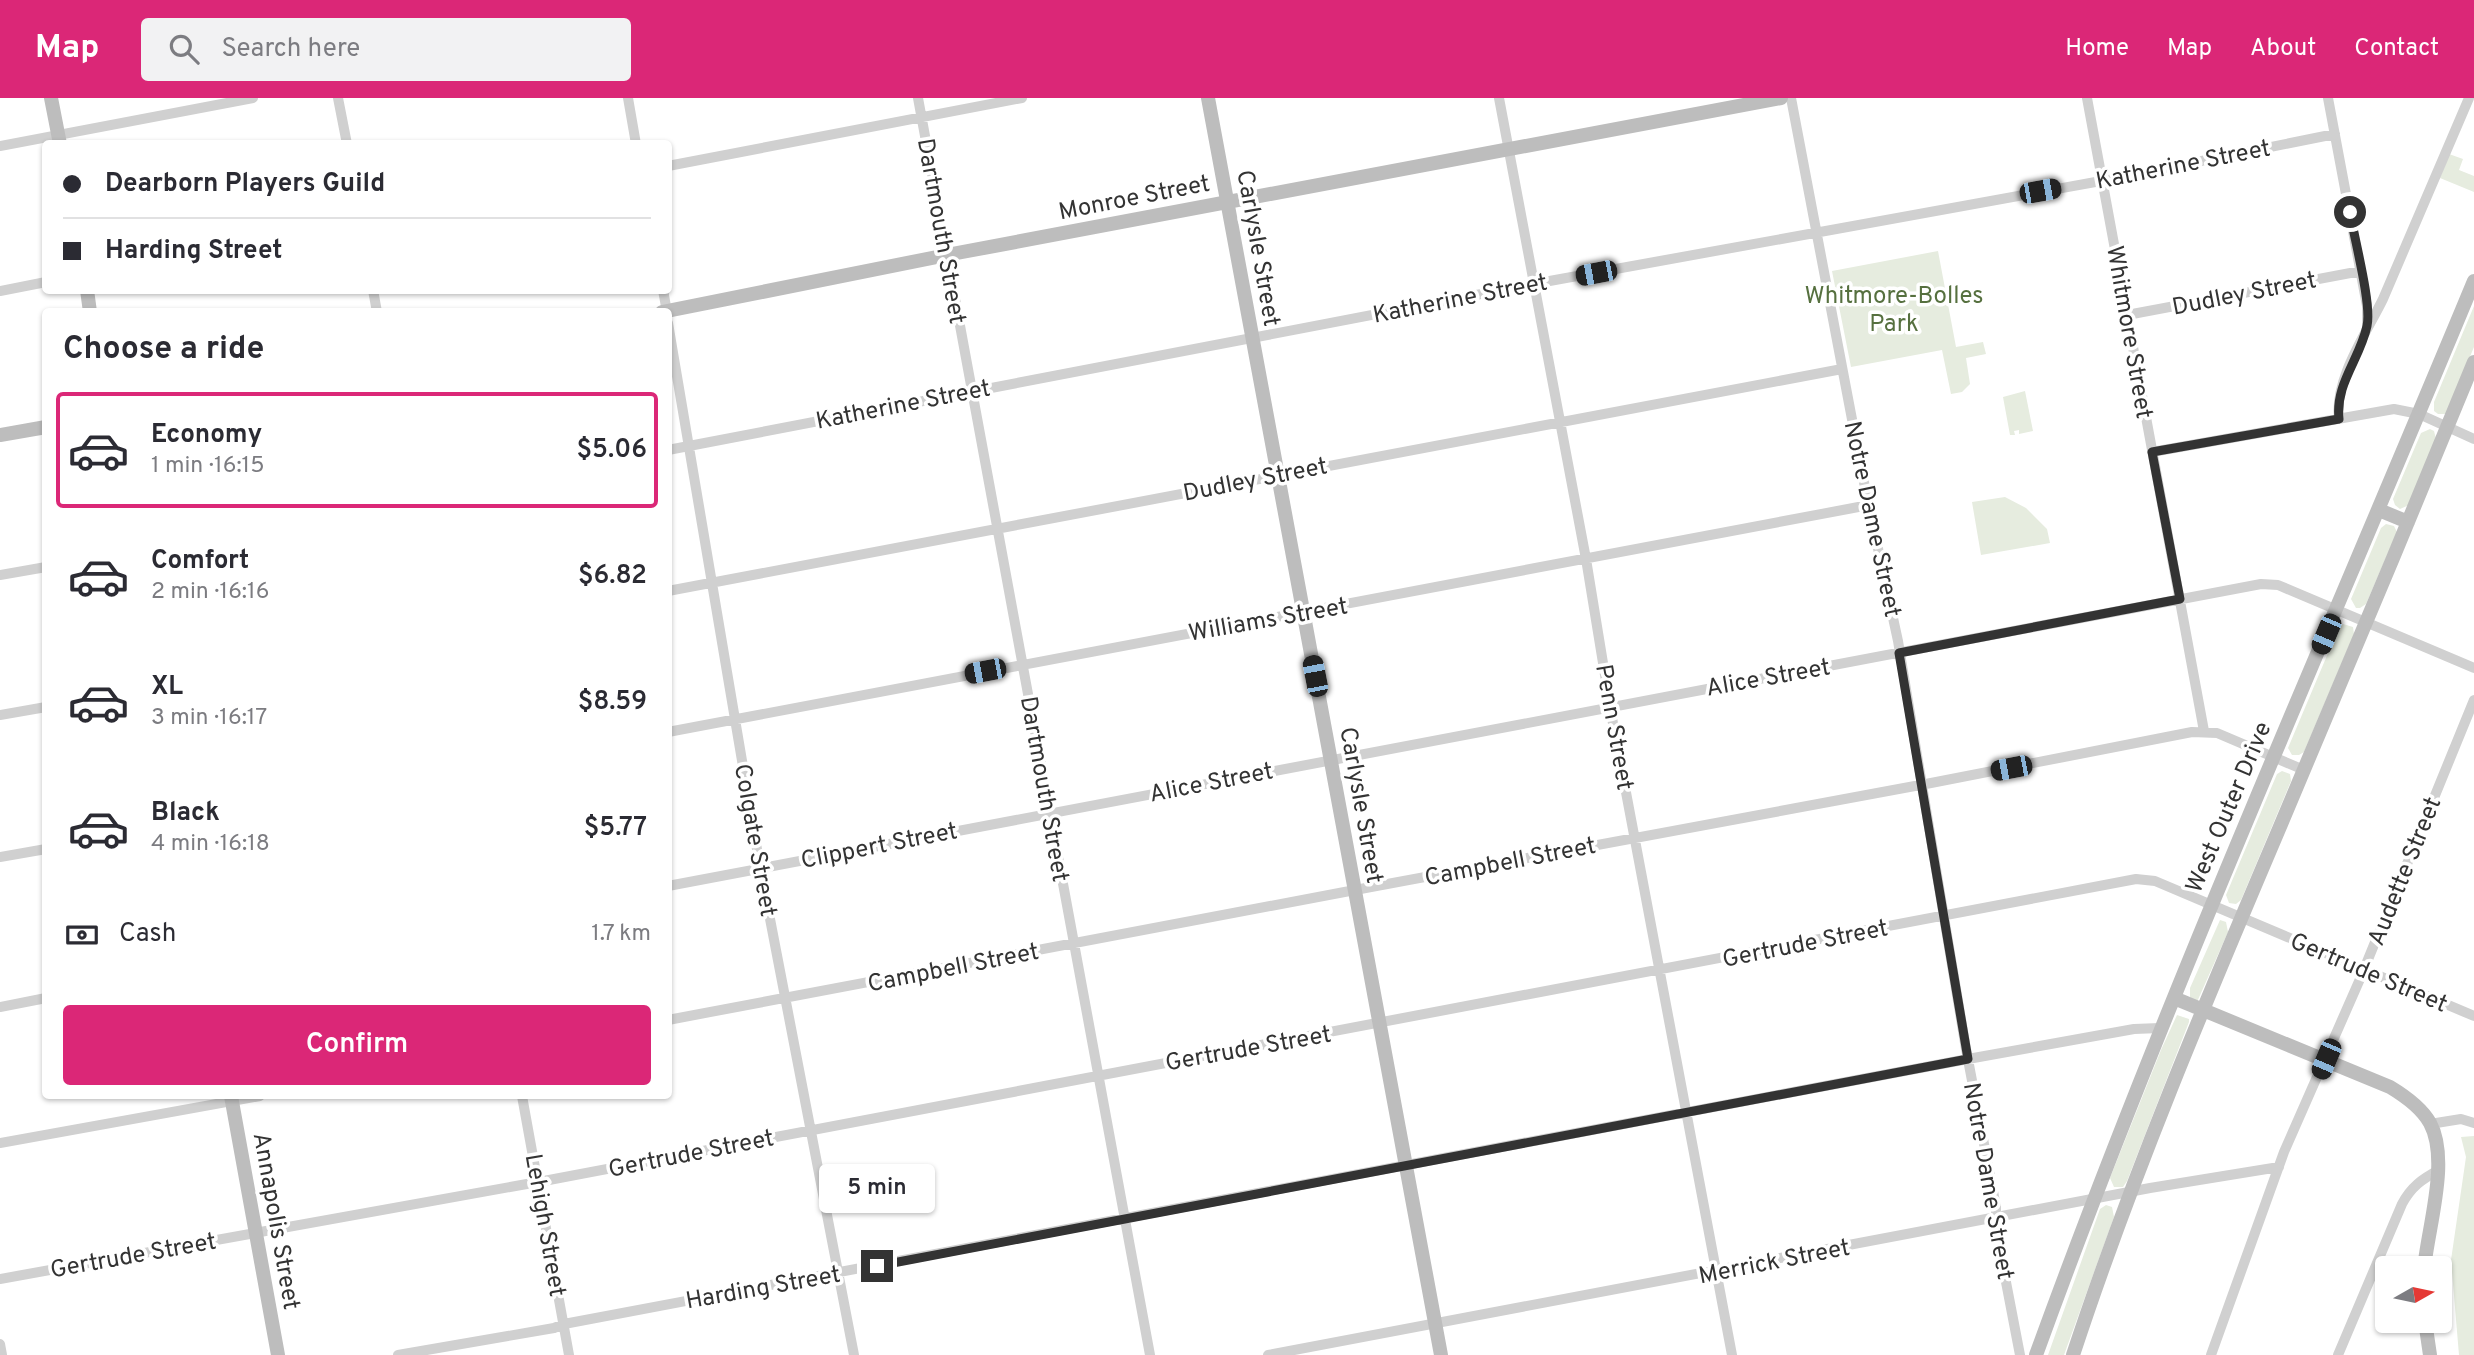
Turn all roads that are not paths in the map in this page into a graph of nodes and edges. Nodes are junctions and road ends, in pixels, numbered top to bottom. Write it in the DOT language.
graph roads {
  1 [pos="51,98"];
  2 [pos="253,98"];
  3 [pos="338,98"];
  4 [pos="628,98"];
  5 [pos="918,98"];
  6 [pos="1023,98"];
  7 [pos="1208,98"];
  8 [pos="1499,98"];
  9 [pos="1781,98"];
  10 [pos="1791,98"];
  11 [pos="2087,98"];
  12 [pos="2328,98"];
  13 [pos="2469,98"];
  14 [pos="922,117"];
  15 [pos="2335,134"];
  16 [pos="59,139"];
  17 [pos="345,140"];
  18 [pos="635,140"];
  19 [pos="42,141"];
  20 [pos="0,146"];
  21 [pos="1508,149"];
  22 [pos="672,165"];
  23 [pos="2102,180"];
  24 [pos="1227,202"];
  25 [pos="1816,232"];
  26 [pos="946,255"];
  27 [pos="2361,271"];
  28 [pos="2474,281"];
  29 [pos="42,283"];
  30 [pos="1533,284"];
  31 [pos="0,291"];
  32 [pos="672,310"];
  33 [pos="2127,315"];
  34 [pos="2367,326"];
  35 [pos="1252,338"];
  36 [pos="672,346"];
  37 [pos="2474,362"];
  38 [pos="1842,369"];
  39 [pos="972,391"];
  40 [pos="2419,414"];
  41 [pos="2339,419"];
  42 [pos="1559,421"];
  43 [pos="42,428"];
  44 [pos="2447,428"];
  45 [pos="0,435"];
  46 [pos="2474,439"];
  47 [pos="689,446"];
  48 [pos="672,449"];
  49 [pos="2152,452"];
  50 [pos="1278,474"];
  51 [pos="1868,505"];
  52 [pos="2379,510"];
  53 [pos="2408,522"];
  54 [pos="997,530"];
  55 [pos="1586,559"];
  56 [pos="42,568"];
  57 [pos="0,575"];
  58 [pos="713,583"];
  59 [pos="672,590"];
  60 [pos="2180,599"];
  61 [pos="2336,610"];
  62 [pos="1304,612"];
  63 [pos="2367,623"];
  64 [pos="1899,653"];
  65 [pos="1022,664"];
  66 [pos="2474,668"];
  67 [pos="2474,700"];
  68 [pos="1610,706"];
  69 [pos="42,708"];
  70 [pos="0,715"];
  71 [pos="735,720"];
  72 [pos="672,731"];
  73 [pos="2204,732"];
  74 [pos="2274,757"];
  75 [pos="1331,760"];
  76 [pos="2304,770"];
  77 [pos="1922,785"];
  78 [pos="1049,812"];
  79 [pos="1635,837"];
  80 [pos="42,850"];
  81 [pos="0,857"];
  82 [pos="761,867"];
  83 [pos="672,885"];
  84 [pos="1355,890"];
  85 [pos="2211,905"];
  86 [pos="1944,916"];
  87 [pos="2241,918"];
  88 [pos="1074,944"];
  89 [pos="2364,969"];
  90 [pos="1659,970"];
  91 [pos="2174,998"];
  92 [pos="42,999"];
  93 [pos="786,999"];
  94 [pos="0,1006"];
  95 [pos="2202,1009"];
  96 [pos="2474,1016"];
  97 [pos="672,1019"];
  98 [pos="1380,1023"];
  99 [pos="2160,1028"];
  100 [pos="1968,1059"];
  101 [pos="2326,1059"];
  102 [pos="1098,1076"];
  103 [pos="226,1099"];
  104 [pos="231,1099"];
  105 [pos="523,1099"];
  106 [pos="1686,1112"];
  107 [pos="2474,1123"];
  108 [pos="2430,1124"];
  109 [pos="811,1130"];
  110 [pos="0,1143"];
  111 [pos="1406,1165"];
  112 [pos="2279,1167"];
  113 [pos="2439,1170"];
  114 [pos="538,1182"];
  115 [pos="2132,1193"];
  116 [pos="2092,1200"];
  117 [pos="1125,1219"];
  118 [pos="1996,1219"];
  119 [pos="256,1233"];
  120 [pos="2426,1256"];
  121 [pos="1717,1272"];
  122 [pos="838,1273"];
  123 [pos="0,1279"];
  124 [pos="564,1324"];
  125 [pos="1435,1324"];
  126 [pos="2427,1334"];
  127 [pos="0,1344"];
  128 [pos="2,1355"];
  129 [pos="278,1355"];
  130 [pos="398,1355"];
  131 [pos="569,1355"];
  132 [pos="854,1355"];
  133 [pos="1150,1355"];
  134 [pos="1268,1355"];
  135 [pos="1441,1355"];
  136 [pos="1732,1355"];
  137 [pos="2020,1355"];
  138 [pos="2036,1355"];
  139 [pos="2073,1355"];
  140 [pos="2211,1355"];
  141 [pos="2337,1355"];
  142 [pos="2430,1355"];
  1 -- 16 [label="street"];
  2 -- 16 [label="street"];
  3 -- 17 [label="street"];
  4 -- 18 [label="street"];
  5 -- 14 [label="street, Dartmouth Street"];
  6 -- 14 [label="street"];
  7 -- 24 [label="street, Carlysle Street"];
  8 -- 21 [label="street, Penn Street"];
  9 -- 21 [label="street, Monroe Street"];
  10 -- 25 [label="street, Notre Dame Street"];
  11 -- 23 [label="street, Whitmore Street"];
  12 -- 15 [label="street"];
  13 -- 34 [label="street"];
  14 -- 22 [label="street"];
  14 -- 26 [label="street, Dartmouth Street"];
  15 -- 23 [label="street, Katherine Street"];
  15 -- 27 [label="street"];
  19 -- 20 [label="street"];
  21 -- 24 [label="street, Monroe Street"];
  21 -- 30 [label="street, Penn Street"];
  23 -- 25 [label="street, Katherine Street"];
  23 -- 33 [label="street, Whitmore Street"];
  24 -- 26 [label="street, Monroe Street"];
  24 -- 35 [label="street, Carlysle Street"];
  25 -- 30 [label="street, Katherine Street"];
  25 -- 38 [label="street, Notre Dame Street"];
  26 -- 32 [label="street, Monroe Street"];
  26 -- 39 [label="street, Dartmouth Street"];
  27 -- 33 [label="street, Dudley Street"];
  27 -- 34 [label="street"];
  28 -- 40 [label="street, West Outer Drive"];
  29 -- 31 [label="street"];
  30 -- 35 [label="street, Katherine Street"];
  30 -- 42 [label="street, Penn Street"];
  33 -- 49 [label="street, Whitmore Street"];
  34 -- 41 [label="street"];
  35 -- 39 [label="street, Katherine Street"];
  35 -- 50 [label="street, Carlysle Street"];
  36 -- 47 [label="street, Colgate Street"];
  37 -- 44 [label="street"];
  38 -- 42 [label="street, Dudley Street"];
  38 -- 51 [label="street, Notre Dame Street"];
  39 -- 47 [label="street, Katherine Street"];
  39 -- 54 [label="street, Dartmouth Street"];
  40 -- 41 [label="street"];
  40 -- 44 [label="street"];
  40 -- 52 [label="street, West Outer Drive"];
  41 -- 49 [label="street"];
  42 -- 50 [label="street, Dudley Street"];
  42 -- 55 [label="street, Penn Street"];
  43 -- 45 [label="street"];
  44 -- 46 [label="street"];
  44 -- 53 [label="street"];
  47 -- 48 [label="street, Katherine Street"];
  47 -- 58 [label="street, Colgate Street"];
  49 -- 60 [label="street, Whitmore Street"];
  50 -- 54 [label="street, Dudley Street"];
  50 -- 62 [label="street, Carlysle Street"];
  51 -- 55 [label="street, Williams Street"];
  51 -- 64 [label="street, Notre Dame Street"];
  52 -- 53 [label="street"];
  52 -- 61 [label="street, West Outer Drive"];
  53 -- 63 [label="street"];
  54 -- 58 [label="street, Dudley Street"];
  54 -- 65 [label="street, Dartmouth Street"];
  55 -- 62 [label="street, Williams Street"];
  55 -- 68 [label="street, Penn Street"];
  56 -- 57 [label="street"];
  58 -- 59 [label="street, Dudley Street"];
  58 -- 71 [label="street, Colgate Street"];
  60 -- 61 [label="street, Alice Street"];
  60 -- 64 [label="street, Alice Street"];
  60 -- 73 [label="street, Whitmore Street"];
  61 -- 63 [label="street, Alice Street"];
  61 -- 74 [label="street, West Outer Drive"];
  62 -- 65 [label="street, Williams Street"];
  62 -- 75 [label="street, Carlysle Street"];
  63 -- 66 [label="street, Alice Street"];
  63 -- 76 [label="street"];
  64 -- 68 [label="street, Alice Street"];
  64 -- 77 [label="street, Notre Dame Street"];
  65 -- 71 [label="street, Williams Street"];
  65 -- 78 [label="street, Dartmouth Street"];
  67 -- 89 [label="street, Audette Street"];
  68 -- 75 [label="street, Alice Street"];
  68 -- 79 [label="street, Penn Street"];
  69 -- 70 [label="street"];
  71 -- 72 [label="street, Williams Street"];
  71 -- 82 [label="street, Colgate Street"];
  73 -- 74 [label="street, Campbell Street"];
  73 -- 77 [label="street, Campbell Street"];
  74 -- 76 [label="street, Campbell Street"];
  74 -- 85 [label="street, West Outer Drive"];
  75 -- 78 [label="street, Alice Street"];
  75 -- 84 [label="street, Carlysle Street"];
  76 -- 87 [label="street"];
  77 -- 79 [label="street, Campbell Street"];
  77 -- 86 [label="street, Notre Dame Street"];
  78 -- 82 [label="street, Clippert Street"];
  78 -- 88 [label="street, Dartmouth Street"];
  79 -- 84 [label="street, Campbell Street"];
  79 -- 90 [label="street, Penn Street"];
  80 -- 81 [label="street"];
  82 -- 83 [label="street, Clippert Street"];
  82 -- 93 [label="street, Colgate Street"];
  84 -- 88 [label="street, Campbell Street"];
  84 -- 98 [label="street, Carlysle Street"];
  85 -- 86 [label="street, Gertrude Street"];
  85 -- 87 [label="street, Gertrude Street"];
  85 -- 91 [label="street, West Outer Drive"];
  86 -- 90 [label="street, Gertrude Street"];
  86 -- 100 [label="street, Notre Dame Street"];
  87 -- 89 [label="street, Gertrude Street"];
  87 -- 95 [label="street"];
  88 -- 93 [label="street, Campbell Street"];
  88 -- 102 [label="street, Dartmouth Street"];
  89 -- 96 [label="street, Gertrude Street"];
  89 -- 101 [label="street, Audette Street"];
  90 -- 98 [label="street, Gertrude Street"];
  90 -- 106 [label="street, Penn Street"];
  91 -- 95 [label="street"];
  91 -- 99 [label="street, West Outer Drive"];
  92 -- 94 [label="street"];
  93 -- 97 [label="street, Campbell Street"];
  93 -- 109 [label="street, Colgate Street"];
  95 -- 101 [label="street"];
  95 -- 115 [label="street"];
  98 -- 102 [label="street, Gertrude Street"];
  98 -- 111 [label="street, Carlysle Street"];
  99 -- 100 [label="street, Harding Street"];
  99 -- 116 [label="street, West Outer Drive"];
  100 -- 106 [label="street, Harding Street"];
  100 -- 118 [label="street, Notre Dame Street"];
  101 -- 108 [label="street"];
  101 -- 112 [label="street, Audette Street"];
  102 -- 109 [label="street, Gertrude Street"];
  102 -- 117 [label="street, Dartmouth Street"];
  103 -- 110 [label="street"];
  104 -- 119 [label="street, Annapolis Street"];
  105 -- 114 [label="street, Lehigh Street"];
  106 -- 111 [label="street, Harding Street"];
  106 -- 121 [label="street, Penn Street"];
  107 -- 108 [label="street"];
  108 -- 113 [label="street"];
  109 -- 114 [label="street, Gertrude Street"];
  109 -- 122 [label="street, Colgate Street"];
  111 -- 117 [label="street, Harding Street"];
  111 -- 125 [label="street, Carlysle Street"];
  112 -- 115 [label="street, Merrick Street"];
  112 -- 140 [label="street, Audette Street"];
  113 -- 120 [label="street"];
  113 -- 141 [label="street"];
  114 -- 119 [label="street, Gertrude Street"];
  114 -- 124 [label="street, Lehigh Street"];
  115 -- 116 [label="street, Merrick Street"];
  115 -- 139 [label="street"];
  116 -- 118 [label="street, Merrick Street"];
  116 -- 138 [label="street, West Outer Drive"];
  117 -- 122 [label="street, Harding Street"];
  117 -- 133 [label="street, Dartmouth Street"];
  118 -- 121 [label="street, Merrick Street"];
  118 -- 137 [label="street, Notre Dame Street"];
  119 -- 123 [label="street, Gertrude Street"];
  119 -- 129 [label="street, Annapolis Street"];
  121 -- 125 [label="street, Merrick Street"];
  121 -- 136 [label="street, Penn Street"];
  122 -- 124 [label="street, Harding Street"];
  122 -- 132 [label="street, Colgate Street"];
  124 -- 130 [label="street, Harding Street"];
  124 -- 131 [label="street, Lehigh Street"];
  125 -- 134 [label="street, Merrick Street"];
  125 -- 135 [label="street, Carlysle Street"];
  126 -- 142 [label="street"];
  127 -- 128 [label="street"];
}
